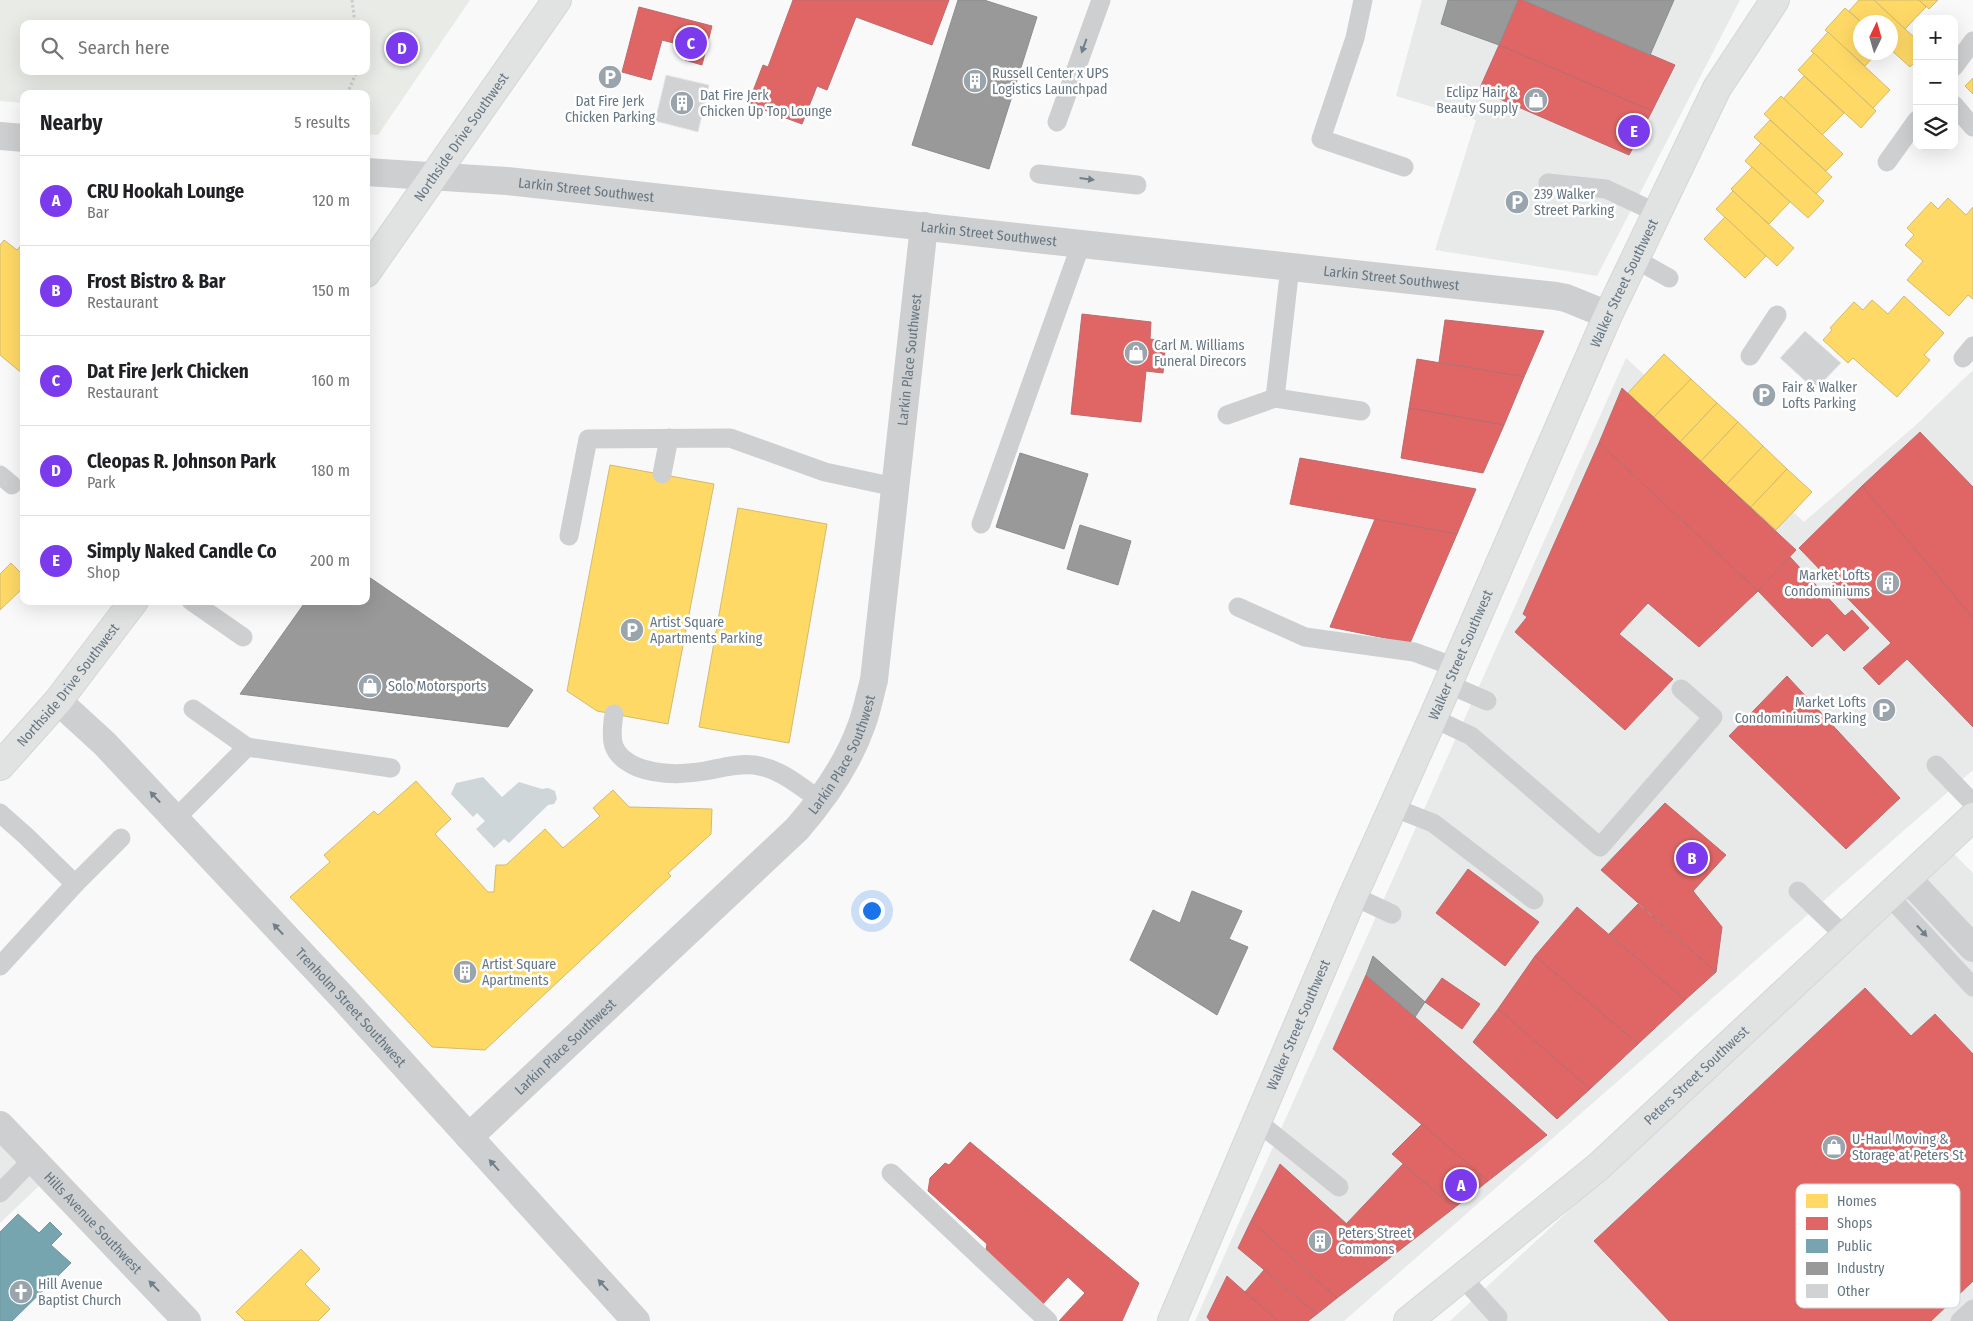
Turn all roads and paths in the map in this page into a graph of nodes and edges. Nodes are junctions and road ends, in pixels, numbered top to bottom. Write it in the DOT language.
graph roads {
  1 [pos="352,0"];
  2 [pos="557,0"];
  3 [pos="1101,0"];
  4 [pos="1363,0"];
  5 [pos="1775,0"];
  6 [pos="354,20"];
  7 [pos="1973,41"];
  8 [pos="1958,62"];
  9 [pos="355,75"];
  10 [pos="348,90"];
  11 [pos="1958,110"];
  12 [pos="1057,122"];
  13 [pos="1913,126"];
  14 [pos="1973,127"];
  15 [pos="0,136"];
  16 [pos="20,138"];
  17 [pos="1887,162"];
  18 [pos="1404,167"];
  19 [pos="370,172"];
  20 [pos="1039,174"];
  21 [pos="434,177"];
  22 [pos="1548,183"];
  23 [pos="1137,185"];
  24 [pos="1657,213"];
  25 [pos="924,226"];
  26 [pos="1081,244"];
  27 [pos="1635,259"];
  28 [pos="370,267"];
  29 [pos="1290,267"];
  30 [pos="1669,278"];
  31 [pos="1777,315"];
  32 [pos="1608,316"];
  33 [pos="1750,356"];
  34 [pos="1275,398"];
  35 [pos="1361,411"];
  36 [pos="1226,415"];
  37 [pos="669,438"];
  38 [pos="662,474"];
  39 [pos="895,487"];
  40 [pos="980,524"];
  41 [pos="569,536"];
  42 [pos="131,605"];
  43 [pos="197,605"];
  44 [pos="1238,607"];
  45 [pos="242,637"];
  46 [pos="1451,675"];
  47 [pos="1681,689"];
  48 [pos="58,701"];
  49 [pos="1487,701"];
  50 [pos="192,709"];
  51 [pos="614,714"];
  52 [pos="1433,718"];
  53 [pos="247,747"];
  54 [pos="1936,765"];
  55 [pos="0,766"];
  56 [pos="391,768"];
  57 [pos="821,801"];
  58 [pos="1973,804"];
  59 [pos="1392,807"];
  60 [pos="0,813"];
  61 [pos="1973,817"];
  62 [pos="175,819"];
  63 [pos="121,838"];
  64 [pos="74,884"];
  65 [pos="1898,887"];
  66 [pos="1798,892"];
  67 [pos="1353,896"];
  68 [pos="1534,900"];
  69 [pos="1392,914"];
  70 [pos="1846,936"];
  71 [pos="1973,948"];
  72 [pos="0,966"];
  73 [pos="1973,987"];
  74 [pos="1258,1122"];
  75 [pos="0,1125"];
  76 [pos="469,1137"];
  77 [pos="33,1159"];
  78 [pos="891,1173"];
  79 [pos="1339,1187"];
  80 [pos="0,1193"];
  81 [pos="1462,1277"];
  82 [pos="1973,1309"];
  83 [pos="1498,1317"];
  84 [pos="187,1321"];
  85 [pos="636,1321"];
  86 [pos="1048,1321"];
  87 [pos="1172,1321"];
  88 [pos="1408,1321"];
  89 [pos="1960,1321"];
  1 -- 6 [label="path"];
  2 -- 21 [label="street, Northside Drive Southwest"];
  3 -- 12 [label="lane, one-way"];
  4 -- 18 [label="lane"];
  5 -- 24 [label="street, Walker Street Southwest"];
  7 -- 8 [label="lane"];
  9 -- 10 [label="path"];
  11 -- 14 [label="lane"];
  13 -- 17 [label="lane"];
  15 -- 16 [label="street"];
  19 -- 21 [label="street, Larkin Street Southwest"];
  20 -- 23 [label="lane, one-way"];
  21 -- 25 [label="street, Larkin Street Southwest"];
  21 -- 28 [label="street, Northside Drive Southwest"];
  22 -- 24 [label="lane"];
  24 -- 27 [label="street, Walker Street Southwest"];
  25 -- 26 [label="street, Larkin Street Southwest"];
  25 -- 39 [label="street, Larkin Place Southwest"];
  26 -- 29 [label="street, Larkin Street Southwest"];
  26 -- 40 [label="lane"];
  27 -- 30 [label="lane"];
  27 -- 32 [label="street, Walker Street Southwest"];
  29 -- 32 [label="street, Larkin Street Southwest"];
  29 -- 34 [label="lane"];
  31 -- 33 [label="lane"];
  32 -- 46 [label="street, Walker Street Southwest"];
  34 -- 35 [label="lane"];
  34 -- 36 [label="lane"];
  37 -- 38 [label="lane"];
  37 -- 39 [label="lane"];
  37 -- 41 [label="lane"];
  39 -- 57 [label="street, Larkin Place Southwest"];
  42 -- 48 [label="street, Northside Drive Southwest"];
  43 -- 45 [label="lane"];
  44 -- 46 [label="lane"];
  46 -- 49 [label="lane"];
  46 -- 52 [label="street, Walker Street Southwest"];
  47 -- 52 [label="lane"];
  48 -- 55 [label="street, Northside Drive Southwest"];
  62 -- 48 [label="street, Trenholm Street Southwest, one-way"];
  50 -- 53 [label="lane"];
  51 -- 57 [label="lane"];
  52 -- 59 [label="street, Walker Street Southwest"];
  53 -- 56 [label="lane"];
  53 -- 62 [label="lane"];
  54 -- 58 [label="lane"];
  57 -- 76 [label="street, Larkin Place Southwest"];
  59 -- 67 [label="street, Walker Street Southwest"];
  59 -- 68 [label="lane"];
  60 -- 64 [label="lane"];
  61 -- 65 [label="street, Peters Street Southwest"];
  76 -- 62 [label="street, Trenholm Street Southwest, one-way"];
  63 -- 64 [label="lane"];
  64 -- 72 [label="lane"];
  65 -- 70 [label="street, Peters Street Southwest"];
  65 -- 71 [label="street"];
  65 -- 73 [label="lane, one-way"];
  66 -- 70 [label="lane"];
  67 -- 69 [label="lane"];
  67 -- 74 [label="street, Walker Street Southwest"];
  70 -- 81 [label="street, Peters Street Southwest"];
  74 -- 79 [label="lane"];
  74 -- 87 [label="street, Walker Street Southwest"];
  75 -- 77 [label="street, Hills Avenue Southwest"];
  85 -- 76 [label="street, Trenholm Street Southwest, one-way"];
  77 -- 80 [label="lane"];
  84 -- 77 [label="street, Hills Avenue Southwest, one-way"];
  78 -- 86 [label="lane"];
  81 -- 83 [label="lane"];
  81 -- 88 [label="street, Peters Street Southwest"];
  82 -- 89 [label="lane"];
}
